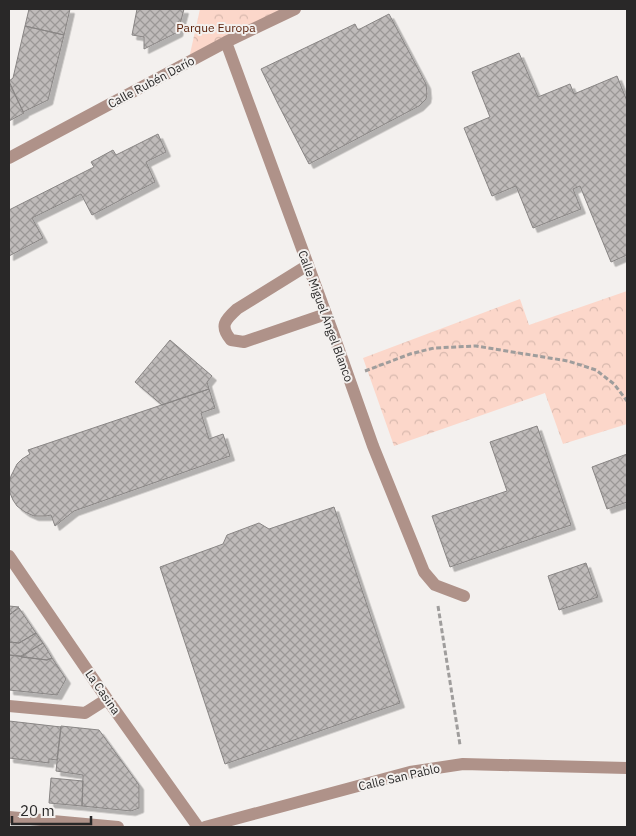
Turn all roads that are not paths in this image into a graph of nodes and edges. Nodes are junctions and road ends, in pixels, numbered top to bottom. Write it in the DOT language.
graph roads {
  1 [pos="295,9"];
  2 [pos="226,42"];
  3 [pos="9,158"];
  4 [pos="308,266"];
  5 [pos="326,314"];
  6 [pos="9,558"];
  7 [pos="464,596"];
  8 [pos="107,699"];
  9 [pos="9,706"];
  10 [pos="627,768"];
  11 [pos="9,817"];
  12 [pos="118,827"];
  13 [pos="198,827"];
  14 [pos="206,827"];
  1 -- 2 [label="street, Calle Rubén Darío"];
  2 -- 3 [label="street, Calle Rubén Darío"];
  2 -- 4 [label="street, Calle Miguel Ángel Blanco"];
  4 -- 5 [label="street, Calle Miguel Ángel Blanco"];
  4 -- 5 [label="street"];
  5 -- 7 [label="street, Calle Miguel Ángel Blanco"];
  6 -- 8 [label="street, La Casina"];
  8 -- 9 [label="street"];
  8 -- 13 [label="street, La Casina"];
  10 -- 14 [label="street, Calle San Pablo"];
  11 -- 12 [label="street"];
}
